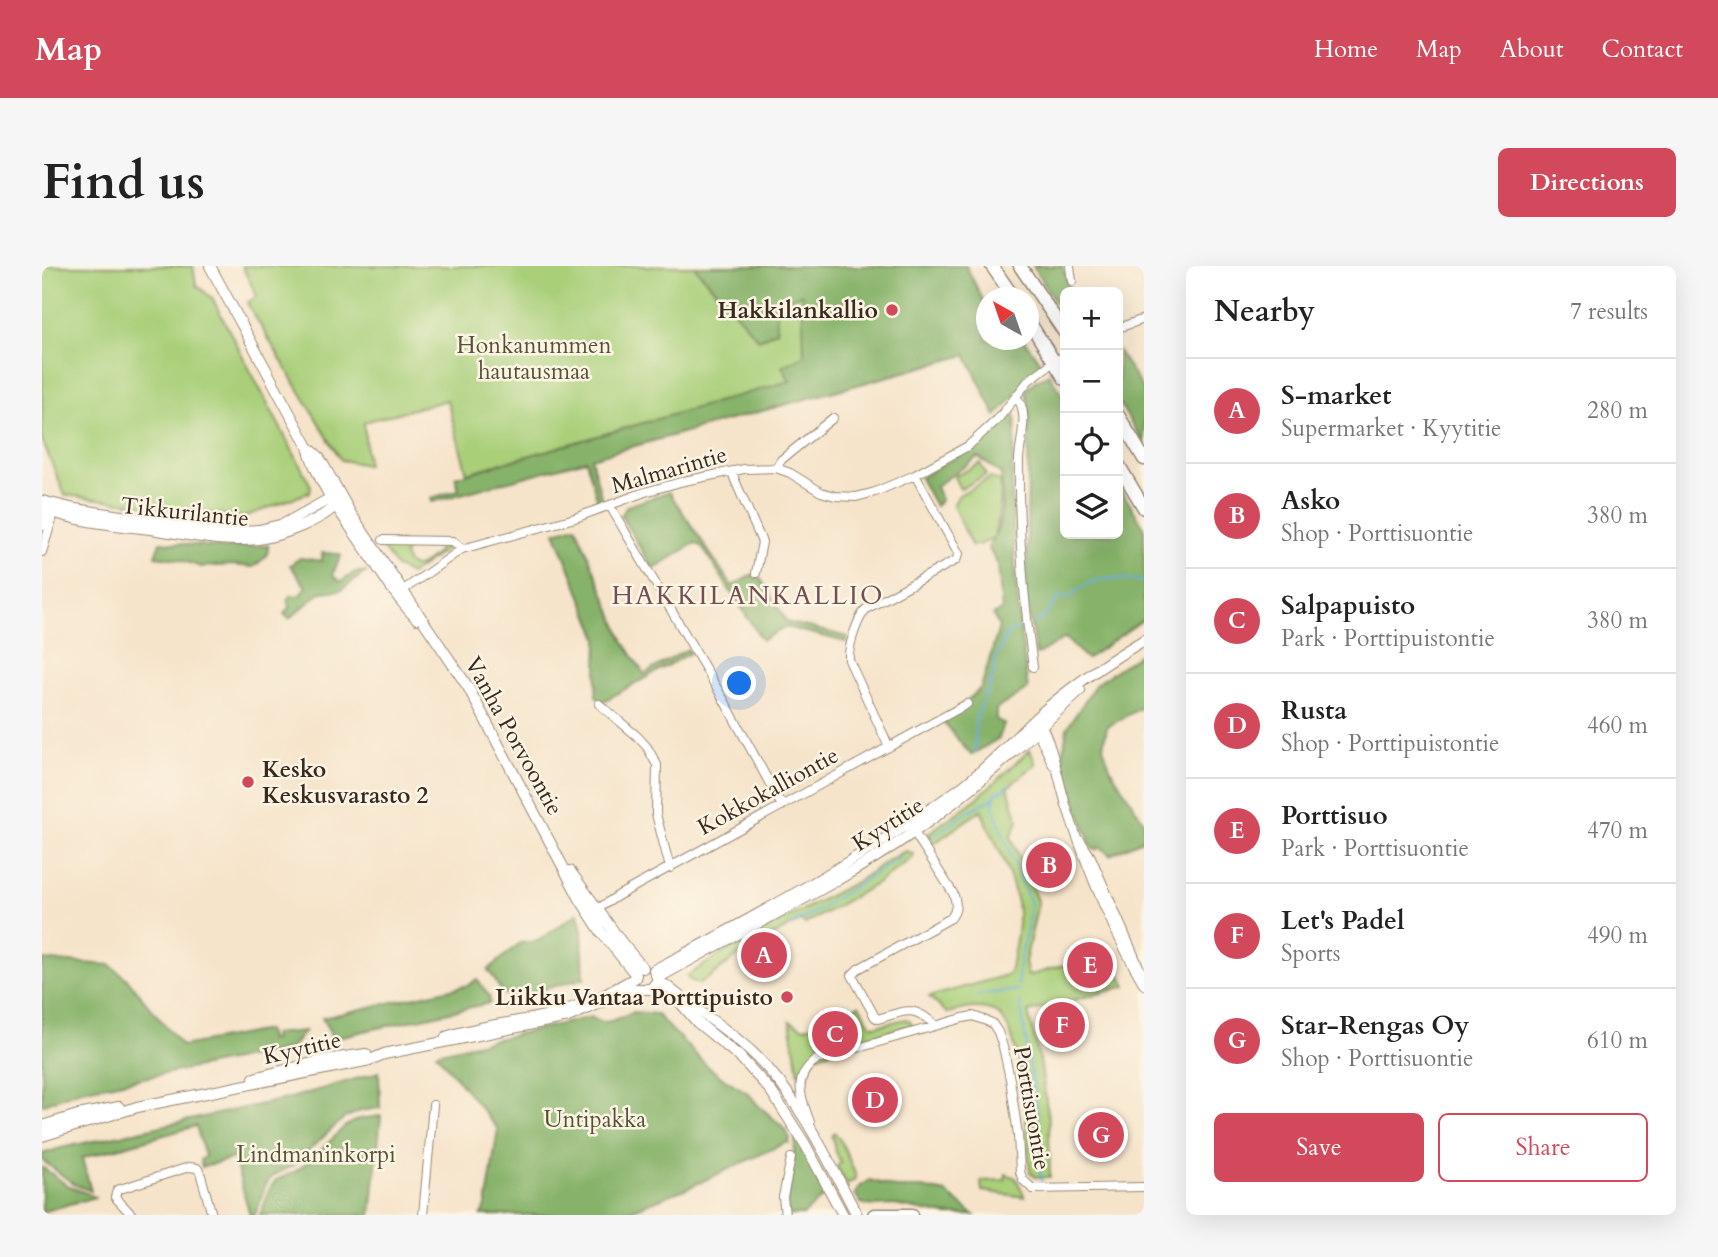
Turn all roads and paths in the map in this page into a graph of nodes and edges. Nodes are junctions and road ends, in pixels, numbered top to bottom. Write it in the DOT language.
graph roads {
  1 [pos="210,266"];
  2 [pos="992,266"];
  3 [pos="1020,266"];
  4 [pos="1070,266"];
  5 [pos="1072,281"];
  6 [pos="1006,287"];
  7 [pos="1144,319"];
  8 [pos="1060,326"];
  9 [pos="1123,326"];
  10 [pos="1039,338"];
  11 [pos="1048,366"];
  12 [pos="1060,372"];
  13 [pos="1016,397"];
  14 [pos="833,418"];
  15 [pos="1123,423"];
  16 [pos="1144,459"];
  17 [pos="776,468"];
  18 [pos="733,471"];
  19 [pos="1123,472"];
  20 [pos="915,475"];
  21 [pos="336,501"];
  22 [pos="610,506"];
  23 [pos="48,507"];
  24 [pos="1144,508"];
  25 [pos="42,526"];
  26 [pos="383,540"];
  27 [pos="461,549"];
  28 [pos="42,552"];
  29 [pos="756,573"];
  30 [pos="400,592"];
  31 [pos="1144,640"];
  32 [pos="1033,667"];
  33 [pos="599,704"];
  34 [pos="967,704"];
  35 [pos="1037,726"];
  36 [pos="889,747"];
  37 [pos="782,806"];
  38 [pos="911,828"];
  39 [pos="1077,836"];
  40 [pos="670,868"];
  41 [pos="593,912"];
  42 [pos="647,978"];
  43 [pos="1144,978"];
  44 [pos="1144,985"];
  45 [pos="935,1025"];
  46 [pos="433,1105"];
  47 [pos="137,1107"];
  48 [pos="42,1126"];
  49 [pos="42,1136"];
  50 [pos="816,1138"];
  51 [pos="791,1158"];
  52 [pos="1144,1187"];
  53 [pos="132,1215"];
  54 [pos="212,1215"];
  55 [pos="423,1215"];
  56 [pos="785,1215"];
  57 [pos="844,1215"];
  58 [pos="857,1215"];
  59 [pos="874,1215"];
  60 [pos="912,1215"];
  1 -- 21 [label="main road, Vanha Porvoontie"];
  2 -- 6 [label="highway"];
  3 -- 8 [label="highway"];
  4 -- 5 [label="street"];
  7 -- 9 [label="street"];
  10 -- 12 [label="highway"];
  11 -- 13 [label="street"];
  13 -- 20 [label="street"];
  13 -- 32 [label="street"];
  14 -- 17 [label="street"];
  15 -- 16 [label="highway"];
  17 -- 18 [label="street, Malmarintie"];
  17 -- 20 [label="street"];
  18 -- 22 [label="street, Malmarintie"];
  18 -- 29 [label="street"];
  19 -- 24 [label="highway"];
  20 -- 36 [label="street"];
  21 -- 23 [label="main road, Tikkurilantie"];
  21 -- 30 [label="main road, Vanha Porvoontie"];
  22 -- 27 [label="street, Malmarintie"];
  22 -- 37 [label="street"];
  23 -- 25 [label="street"];
  23 -- 28 [label="street"];
  26 -- 27 [label="street"];
  27 -- 30 [label="street, Malmarintie"];
  30 -- 41 [label="main road, Vanha Porvoontie"];
  31 -- 35 [label="main road, Kyytitie"];
  33 -- 40 [label="street"];
  34 -- 36 [label="street, Kokkokalliontie"];
  35 -- 38 [label="main road, Kyytitie"];
  35 -- 39 [label="street"];
  36 -- 37 [label="street, Kokkokalliontie"];
  37 -- 40 [label="street, Kokkokalliontie"];
  38 -- 42 [label="main road, Kyytitie"];
  38 -- 45 [label="street"];
  39 -- 43 [label="street"];
  39 -- 44 [label="street"];
  40 -- 41 [label="street, Kokkokalliontie"];
  41 -- 42 [label="main road, Vanha Porvoontie"];
  42 -- 47 [label="main road, Kyytitie"];
  42 -- 50 [label="main road, Vanha Porvoontie"];
  42 -- 57 [label="main road, Vanha Porvoontie"];
  45 -- 50 [label="street"];
  45 -- 52 [label="street, Porttisuontie"];
  46 -- 55 [label="street"];
  47 -- 48 [label="main road, Kyytitie"];
  47 -- 49 [label="main road, Kyytitie"];
  50 -- 58 [label="main road, Vanha Porvoontie"];
  51 -- 56 [label="street"];
  53 -- 54 [label="street"];
  59 -- 60 [label="highway"];
}
